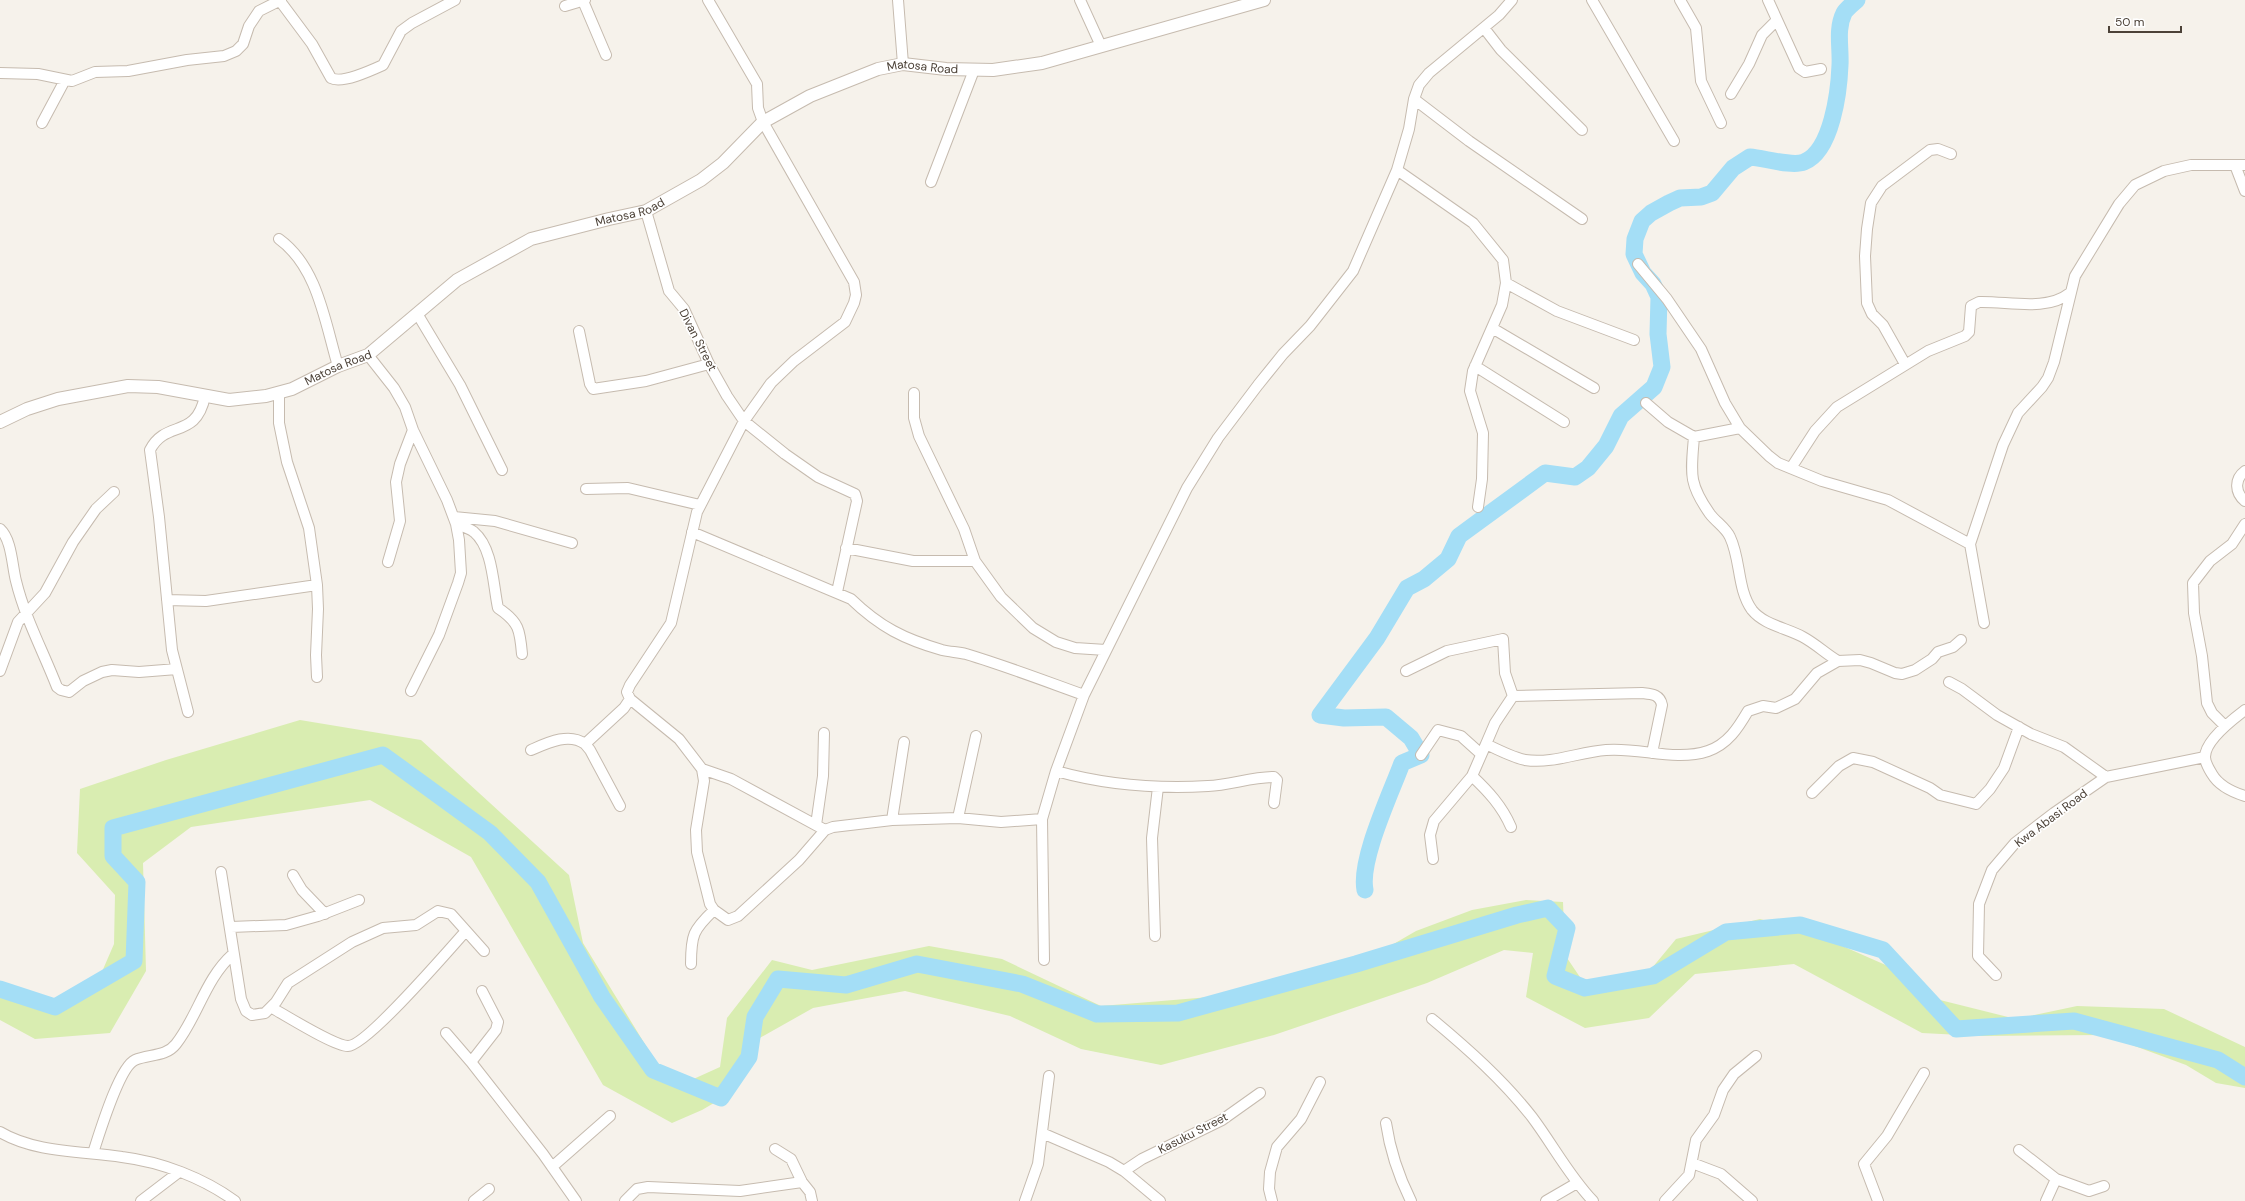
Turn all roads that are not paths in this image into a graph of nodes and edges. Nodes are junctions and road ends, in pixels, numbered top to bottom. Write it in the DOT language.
graph roads {
  1 [pos="280,0"];
  2 [pos="455,0"];
  3 [pos="584,0"];
  4 [pos="708,0"];
  5 [pos="898,0"];
  6 [pos="1080,0"];
  7 [pos="1264,0"];
  8 [pos="1512,0"];
  9 [pos="1592,0"];
  10 [pos="1680,0"];
  11 [pos="1768,0"];
  12 [pos="565,6"];
  13 [pos="1777,20"];
  14 [pos="1484,28"];
  15 [pos="1101,46"];
  16 [pos="606,55"];
  17 [pos="903,64"];
  18 [pos="1821,69"];
  19 [pos="974,70"];
  20 [pos="0,73"];
  21 [pos="65,80"];
  22 [pos="1731,94"];
  23 [pos="1414,99"];
  24 [pos="42,122"];
  25 [pos="763,122"];
  26 [pos="1721,123"];
  27 [pos="1582,130"];
  28 [pos="1674,141"];
  29 [pos="1951,154"];
  30 [pos="2234,165"];
  31 [pos="2245,165"];
  32 [pos="1397,170"];
  33 [pos="931,182"];
  34 [pos="2245,191"];
  35 [pos="646,211"];
  36 [pos="1582,219"];
  37 [pos="279,239"];
  38 [pos="1638,264"];
  39 [pos="1506,283"];
  40 [pos="2070,293"];
  41 [pos="418,315"];
  42 [pos="1492,328"];
  43 [pos="579,331"];
  44 [pos="1634,340"];
  45 [pos="368,355"];
  46 [pos="709,364"];
  47 [pos="1906,364"];
  48 [pos="338,366"];
  49 [pos="1475,366"];
  50 [pos="1594,388"];
  51 [pos="279,392"];
  52 [pos="914,393"];
  53 [pos="205,396"];
  54 [pos="1646,403"];
  55 [pos="744,421"];
  56 [pos="0,422"];
  57 [pos="1564,422"];
  58 [pos="1740,428"];
  59 [pos="413,430"];
  60 [pos="1694,437"];
  61 [pos="1791,468"];
  62 [pos="502,470"];
  63 [pos="2245,471"];
  64 [pos="586,489"];
  65 [pos="114,492"];
  66 [pos="2245,501"];
  67 [pos="700,505"];
  68 [pos="1478,507"];
  69 [pos="455,521"];
  70 [pos="2245,524"];
  71 [pos="0,529"];
  72 [pos="692,532"];
  73 [pos="572,543"];
  74 [pos="1970,544"];
  75 [pos="846,548"];
  76 [pos="975,561"];
  77 [pos="388,562"];
  78 [pos="317,585"];
  79 [pos="836,592"];
  80 [pos="166,600"];
  81 [pos="26,612"];
  82 [pos="1984,623"];
  83 [pos="1961,640"];
  84 [pos="1106,650"];
  85 [pos="522,654"];
  86 [pos="1838,661"];
  87 [pos="177,669"];
  88 [pos="0,671"];
  89 [pos="1406,671"];
  90 [pos="317,677"];
  91 [pos="1949,682"];
  92 [pos="411,691"];
  93 [pos="1084,695"];
  94 [pos="1513,696"];
  95 [pos="630,699"];
  96 [pos="2245,710"];
  97 [pos="188,712"];
  98 [pos="2225,726"];
  99 [pos="2019,727"];
  100 [pos="824,733"];
  101 [pos="976,736"];
  102 [pos="904,742"];
  103 [pos="585,744"];
  104 [pos="1486,744"];
  105 [pos="531,750"];
  106 [pos="1652,753"];
  107 [pos="1421,754"];
  108 [pos="1481,754"];
  109 [pos="2205,757"];
  110 [pos="702,769"];
  111 [pos="1056,770"];
  112 [pos="1472,776"];
  113 [pos="2106,777"];
  114 [pos="1158,787"];
  115 [pos="1812,793"];
  116 [pos="2245,796"];
  117 [pos="1274,804"];
  118 [pos="620,806"];
  119 [pos="958,818"];
  120 [pos="1042,819"];
  121 [pos="892,820"];
  122 [pos="1511,827"];
  123 [pos="821,828"];
  124 [pos="1433,859"];
  125 [pos="221,872"];
  126 [pos="293,875"];
  127 [pos="360,900"];
  128 [pos="714,910"];
  129 [pos="325,914"];
  130 [pos="231,927"];
  131 [pos="465,932"];
  132 [pos="1155,936"];
  133 [pos="484,951"];
  134 [pos="232,954"];
  135 [pos="1044,960"];
  136 [pos="691,964"];
  137 [pos="1996,975"];
  138 [pos="482,991"];
  139 [pos="272,1008"];
  140 [pos="1432,1019"];
  141 [pos="446,1033"];
  142 [pos="1756,1056"];
  143 [pos="471,1062"];
  144 [pos="1924,1073"];
  145 [pos="1049,1076"];
  146 [pos="1320,1082"];
  147 [pos="1260,1093"];
  148 [pos="610,1116"];
  149 [pos="1386,1123"];
  150 [pos="0,1132"];
  151 [pos="1042,1133"];
  152 [pos="775,1149"];
  153 [pos="2019,1150"];
  154 [pos="93,1153"];
  155 [pos="1692,1163"];
  156 [pos="552,1167"];
  157 [pos="1124,1171"];
  158 [pos="179,1172"];
  159 [pos="2056,1179"];
  160 [pos="802,1182"];
  161 [pos="1577,1183"];
  162 [pos="2104,1186"];
  163 [pos="489,1189"];
  164 [pos="141,1201"];
  165 [pos="235,1201"];
  166 [pos="474,1201"];
  167 [pos="576,1201"];
  168 [pos="625,1201"];
  169 [pos="812,1201"];
  170 [pos="1025,1201"];
  171 [pos="1160,1201"];
  172 [pos="1272,1201"];
  173 [pos="1411,1201"];
  174 [pos="1546,1201"];
  175 [pos="1593,1201"];
  176 [pos="1665,1201"];
  177 [pos="1752,1201"];
  178 [pos="1878,1201"];
  179 [pos="2046,1201"];
  1 -- 2 [label="street"];
  1 -- 21 [label="street"];
  3 -- 12 [label="street"];
  3 -- 16 [label="street"];
  4 -- 25 [label="street"];
  5 -- 17 [label="street"];
  6 -- 15 [label="street"];
  7 -- 15 [label="street, Matosa Road"];
  8 -- 14 [label="street"];
  9 -- 28 [label="street"];
  10 -- 26 [label="street"];
  11 -- 13 [label="street"];
  13 -- 18 [label="street"];
  13 -- 22 [label="street"];
  14 -- 23 [label="street"];
  14 -- 27 [label="street"];
  15 -- 19 [label="street, Matosa Road"];
  17 -- 19 [label="street, Matosa Road"];
  17 -- 25 [label="street, Matosa Road"];
  19 -- 33 [label="street"];
  20 -- 21 [label="street"];
  21 -- 24 [label="street"];
  23 -- 32 [label="street"];
  23 -- 36 [label="street"];
  25 -- 35 [label="street, Matosa Road"];
  25 -- 55 [label="street"];
  29 -- 47 [label="street"];
  30 -- 31 [label="street"];
  30 -- 34 [label="street"];
  30 -- 40 [label="street"];
  32 -- 39 [label="street"];
  32 -- 84 [label="street"];
  35 -- 41 [label="street, Matosa Road"];
  35 -- 46 [label="street, Divan Street"];
  37 -- 48 [label="street"];
  38 -- 58 [label="street"];
  39 -- 42 [label="street"];
  39 -- 44 [label="street"];
  40 -- 47 [label="street"];
  40 -- 74 [label="street"];
  41 -- 45 [label="street, Matosa Road"];
  41 -- 62 [label="street"];
  42 -- 49 [label="street"];
  42 -- 50 [label="street"];
  43 -- 46 [label="street"];
  45 -- 48 [label="street, Matosa Road"];
  45 -- 59 [label="street"];
  46 -- 55 [label="street, Divan Street"];
  47 -- 61 [label="street"];
  48 -- 51 [label="street, Matosa Road"];
  49 -- 57 [label="street"];
  49 -- 68 [label="street"];
  51 -- 53 [label="street, Matosa Road"];
  51 -- 78 [label="street"];
  52 -- 76 [label="street"];
  53 -- 56 [label="street, Matosa Road"];
  53 -- 80 [label="street"];
  54 -- 60 [label="street"];
  55 -- 67 [label="street"];
  55 -- 75 [label="street, Divan Street"];
  58 -- 60 [label="street"];
  58 -- 61 [label="street"];
  59 -- 69 [label="street"];
  59 -- 77 [label="street"];
  60 -- 86 [label="street"];
  61 -- 74 [label="street"];
  63 -- 66 [label="street"];
  64 -- 67 [label="street"];
  65 -- 81 [label="street"];
  67 -- 72 [label="street"];
  69 -- 73 [label="street"];
  69 -- 85 [label="street"];
  69 -- 92 [label="street"];
  70 -- 98 [label="street"];
  71 -- 81 [label="street"];
  72 -- 79 [label="street"];
  72 -- 95 [label="street"];
  74 -- 82 [label="street"];
  75 -- 76 [label="street"];
  75 -- 79 [label="street"];
  76 -- 84 [label="street"];
  78 -- 80 [label="street"];
  78 -- 90 [label="street"];
  79 -- 93 [label="street"];
  80 -- 87 [label="street"];
  81 -- 87 [label="street"];
  81 -- 88 [label="street"];
  83 -- 86 [label="street"];
  84 -- 93 [label="street"];
  86 -- 106 [label="street"];
  87 -- 97 [label="street"];
  89 -- 94 [label="street"];
  91 -- 99 [label="street"];
  93 -- 111 [label="street"];
  94 -- 104 [label="street"];
  94 -- 106 [label="street"];
  95 -- 103 [label="street"];
  95 -- 110 [label="street"];
  96 -- 98 [label="street"];
  98 -- 109 [label="street"];
  99 -- 113 [label="street"];
  99 -- 115 [label="street"];
  100 -- 123 [label="street"];
  101 -- 119 [label="street"];
  102 -- 121 [label="street"];
  103 -- 105 [label="street"];
  103 -- 118 [label="street"];
  104 -- 106 [label="street"];
  104 -- 108 [label="street"];
  107 -- 108 [label="street"];
  108 -- 112 [label="street"];
  109 -- 113 [label="street, Kwa Abasi Road"];
  109 -- 116 [label="street"];
  110 -- 123 [label="street"];
  110 -- 128 [label="street"];
  111 -- 114 [label="street"];
  111 -- 120 [label="street"];
  112 -- 122 [label="street"];
  112 -- 124 [label="street"];
  113 -- 137 [label="street, Kwa Abasi Road"];
  114 -- 117 [label="street"];
  114 -- 132 [label="street"];
  119 -- 120 [label="street"];
  119 -- 121 [label="street"];
  120 -- 135 [label="street"];
  121 -- 123 [label="street"];
  123 -- 128 [label="street"];
  125 -- 130 [label="street"];
  126 -- 129 [label="street"];
  127 -- 129 [label="street"];
  128 -- 136 [label="street"];
  129 -- 130 [label="street"];
  130 -- 134 [label="street"];
  131 -- 133 [label="street"];
  131 -- 139 [label="street"];
  131 -- 139 [label="street"];
  134 -- 139 [label="street"];
  134 -- 154 [label="street"];
  138 -- 143 [label="street"];
  140 -- 161 [label="street"];
  141 -- 143 [label="street"];
  142 -- 155 [label="street"];
  143 -- 156 [label="street"];
  144 -- 178 [label="street"];
  145 -- 151 [label="street"];
  146 -- 172 [label="street"];
  147 -- 157 [label="street, Kasuku Street"];
  148 -- 156 [label="street"];
  149 -- 173 [label="street"];
  150 -- 154 [label="street"];
  151 -- 157 [label="street"];
  151 -- 170 [label="street"];
  152 -- 160 [label="street"];
  153 -- 159 [label="street"];
  154 -- 158 [label="street"];
  155 -- 176 [label="street"];
  155 -- 177 [label="street"];
  156 -- 167 [label="street"];
  157 -- 171 [label="street"];
  158 -- 164 [label="street"];
  158 -- 165 [label="street"];
  159 -- 162 [label="street"];
  159 -- 179 [label="street"];
  160 -- 168 [label="street"];
  160 -- 169 [label="street"];
  161 -- 174 [label="street"];
  161 -- 175 [label="street"];
  163 -- 166 [label="street"];
}
